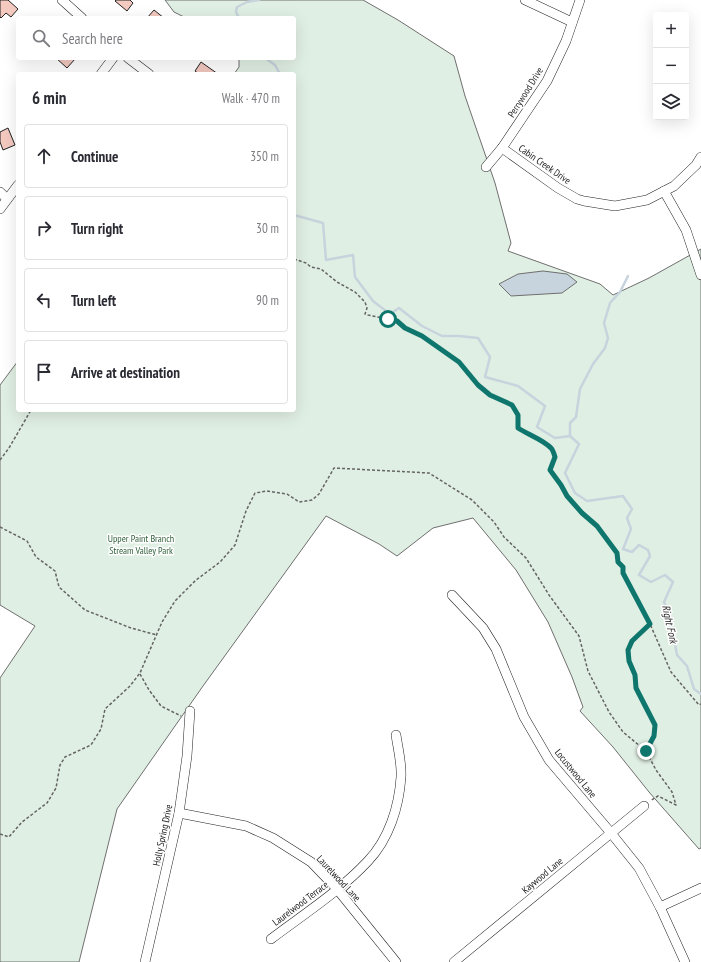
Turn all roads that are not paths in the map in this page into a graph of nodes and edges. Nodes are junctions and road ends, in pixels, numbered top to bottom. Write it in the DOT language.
graph roads {
  1 [pos="62,0"];
  2 [pos="525,0"];
  3 [pos="580,0"];
  4 [pos="80,16"];
  5 [pos="572,22"];
  6 [pos="112,60"];
  7 [pos="131,60"];
  8 [pos="102,72"];
  9 [pos="146,72"];
  10 [pos="502,148"];
  11 [pos="701,157"];
  12 [pos="486,168"];
  13 [pos="16,188"];
  14 [pos="664,191"];
  15 [pos="0,192"];
  16 [pos="7,199"];
  17 [pos="0,209"];
  18 [pos="701,275"];
  19 [pos="452,595"];
  20 [pos="186,714"];
  21 [pos="396,735"];
  22 [pos="644,806"];
  23 [pos="179,813"];
  24 [pos="611,832"];
  25 [pos="701,888"];
  26 [pos="337,889"];
  27 [pos="660,906"];
  28 [pos="271,939"];
  29 [pos="145,962"];
  30 [pos="396,962"];
  31 [pos="454,962"];
  32 [pos="685,962"];
  1 -- 4 [label="street"];
  2 -- 5 [label="street"];
  3 -- 5 [label="street, Perrywood Drive"];
  5 -- 10 [label="street, Perrywood Drive"];
  6 -- 8 [label="street"];
  7 -- 9 [label="street"];
  10 -- 12 [label="street, Perrywood Drive"];
  10 -- 14 [label="street, Cabin Creek Drive"];
  11 -- 14 [label="street, Cabin Creek Drive"];
  13 -- 16 [label="street"];
  14 -- 18 [label="street"];
  15 -- 16 [label="street"];
  16 -- 17 [label="street"];
  19 -- 24 [label="street, Locustwood Lane"];
  20 -- 23 [label="street, Holly Spring Drive"];
  21 -- 26 [label="street, Laurelwood Terrace"];
  22 -- 24 [label="street, Kaywood Lane"];
  23 -- 26 [label="street, Laurelwood Lane"];
  23 -- 29 [label="street, Holly Spring Drive"];
  24 -- 27 [label="street, Locustwood Lane"];
  24 -- 31 [label="street, Kaywood Lane"];
  25 -- 27 [label="street"];
  26 -- 28 [label="street, Laurelwood Terrace"];
  26 -- 30 [label="street, Laurelwood Lane"];
  27 -- 32 [label="street, Locustwood Lane"];
}
